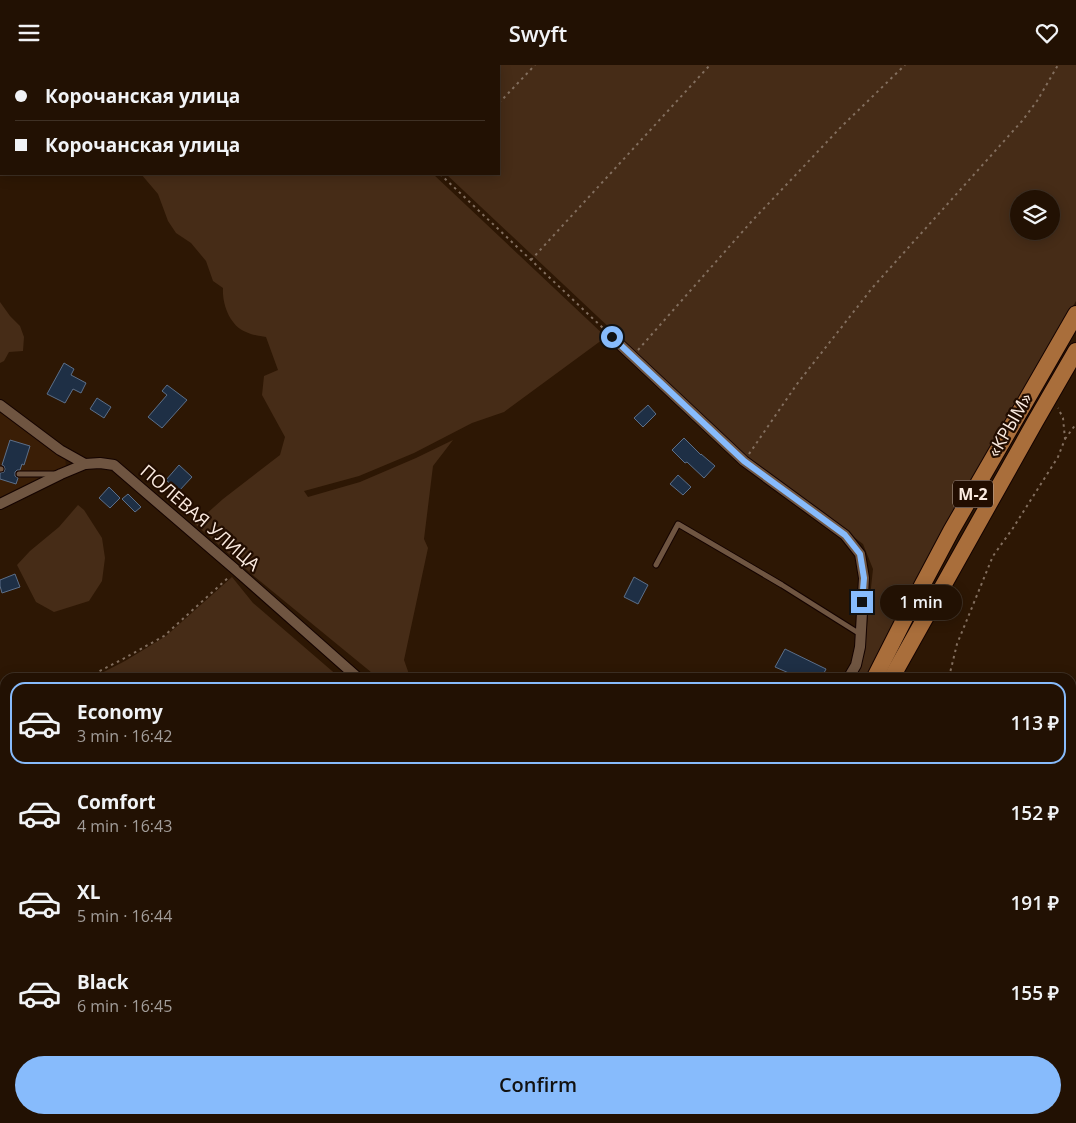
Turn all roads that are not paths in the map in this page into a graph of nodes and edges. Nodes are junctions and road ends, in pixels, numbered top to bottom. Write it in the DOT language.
graph roads {
  1 [pos="1076,314"];
  2 [pos="612,337"];
  3 [pos="1076,351"];
  4 [pos="1039,380"];
  5 [pos="1052,391"];
  6 [pos="0,405"];
  7 [pos="84,464"];
  8 [pos="19,474"];
  9 [pos="61,474"];
  10 [pos="0,504"];
  11 [pos="656,565"];
  12 [pos="861,635"];
  13 [pos="352,673"];
  14 [pos="851,673"];
  15 [pos="877,673"];
  16 [pos="894,673"];
  1 -- 4 [label="main road, М-2"];
  2 -- 12 [label="street"];
  3 -- 5 [label="main road, «КРЫМ» / М-2"];
  4 -- 5 [label="main road"];
  4 -- 15 [label="main road, М-2"];
  5 -- 16 [label="main road, «КРЫМ» / М-2"];
  6 -- 7 [label="street"];
  7 -- 9 [label="street, ПОЛЕВАЯ УЛИЦА"];
  7 -- 13 [label="street, ПОЛЕВАЯ УЛИЦА"];
  8 -- 9 [label="lane"];
  9 -- 10 [label="street, ПОЛЕВАЯ УЛИЦА"];
  11 -- 12 [label="lane"];
  12 -- 14 [label="street"];
}
